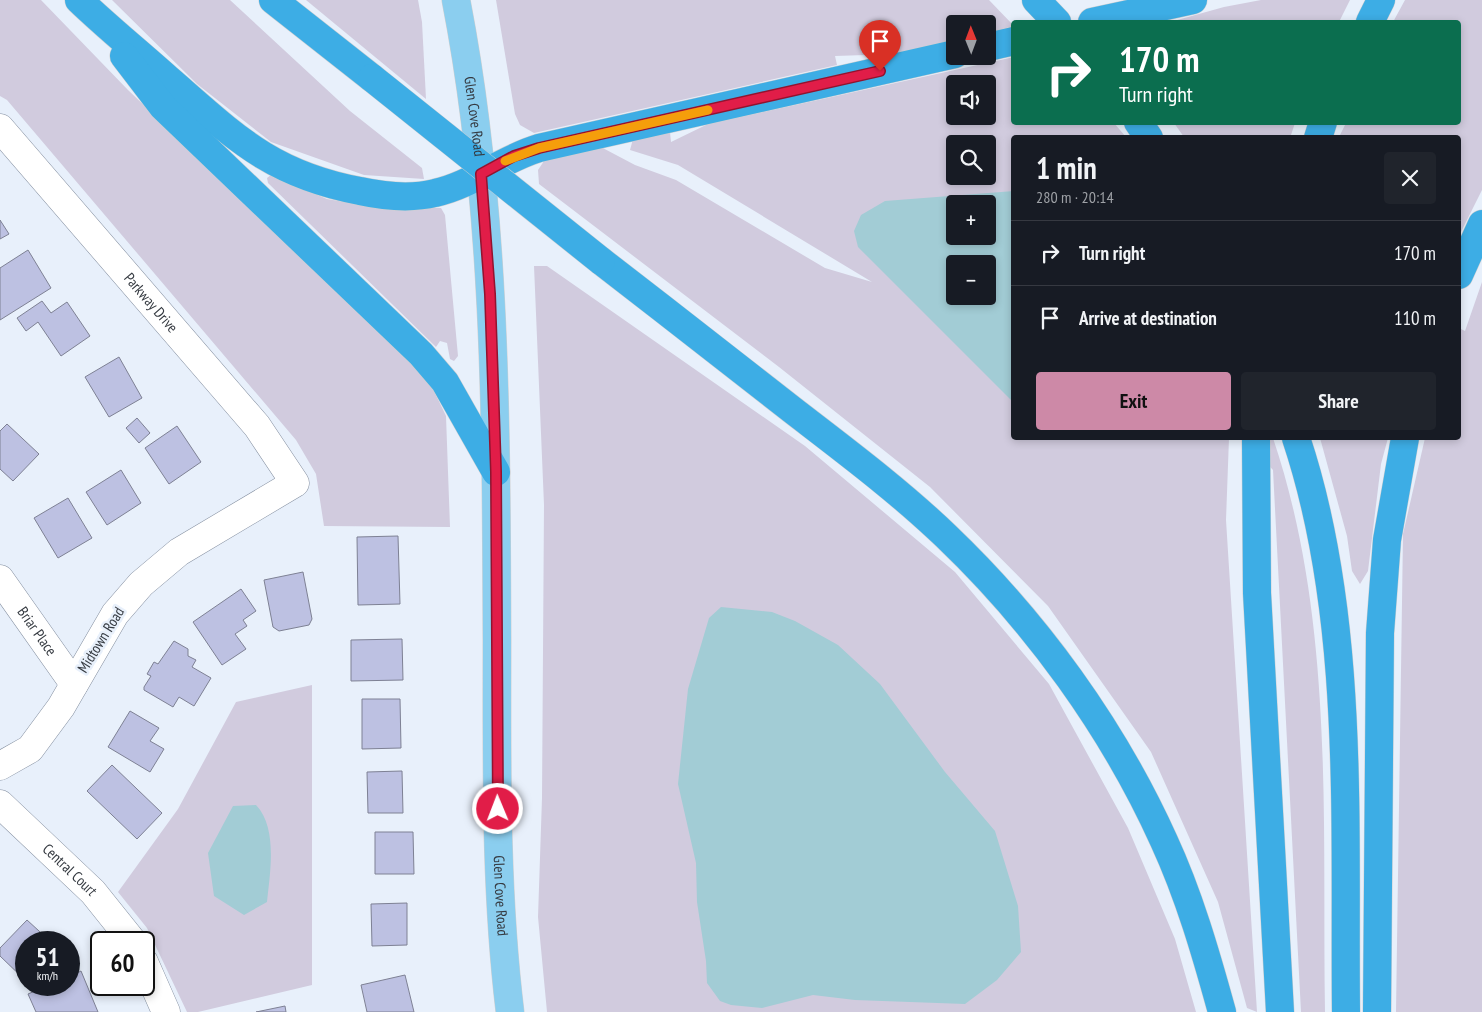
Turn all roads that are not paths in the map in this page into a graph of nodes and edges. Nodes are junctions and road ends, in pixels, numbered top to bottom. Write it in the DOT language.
graph roads {
  1 [pos="273,0"];
  2 [pos="456,0"];
  3 [pos="1036,0"];
  4 [pos="1193,0"];
  5 [pos="1381,0"];
  6 [pos="84,5"];
  7 [pos="1054,20"];
  8 [pos="1101,20"];
  9 [pos="1371,20"];
  10 [pos="946,56"];
  11 [pos="0,128"];
  12 [pos="481,174"];
  13 [pos="1482,224"];
  14 [pos="1461,271"];
  15 [pos="1297,440"];
  16 [pos="1405,440"];
  17 [pos="1256,443"];
  18 [pos="496,472"];
  19 [pos="295,483"];
  20 [pos="0,579"];
  21 [pos="74,684"];
  22 [pos="0,766"];
  23 [pos="0,804"];
  24 [pos="124,931"];
  25 [pos="155,987"];
  26 [pos="166,1012"];
  27 [pos="510,1012"];
  28 [pos="1222,1012"];
  29 [pos="1280,1012"];
  30 [pos="1346,1012"];
  31 [pos="1377,1012"];
  1 -- 28 [label="highway, bridge"];
  2 -- 12 [label="main road, Glen Cove Road"];
  3 -- 7 [label="highway"];
  4 -- 8 [label="highway"];
  5 -- 9 [label="highway"];
  6 -- 12 [label="highway"];
  6 -- 18 [label="highway"];
  10 -- 12 [label="highway"];
  11 -- 19 [label="street, Parkway Drive"];
  12 -- 18 [label="main road, Glen Cove Road"];
  13 -- 14 [label="highway"];
  15 -- 30 [label="highway"];
  16 -- 31 [label="highway"];
  17 -- 29 [label="highway"];
  18 -- 27 [label="main road, Glen Cove Road"];
  19 -- 21 [label="street, Midtown Road"];
  20 -- 21 [label="street, Briar Place"];
  21 -- 22 [label="street, Midtown Road"];
  23 -- 24 [label="street, Central Court"];
  25 -- 26 [label="street"];
}
